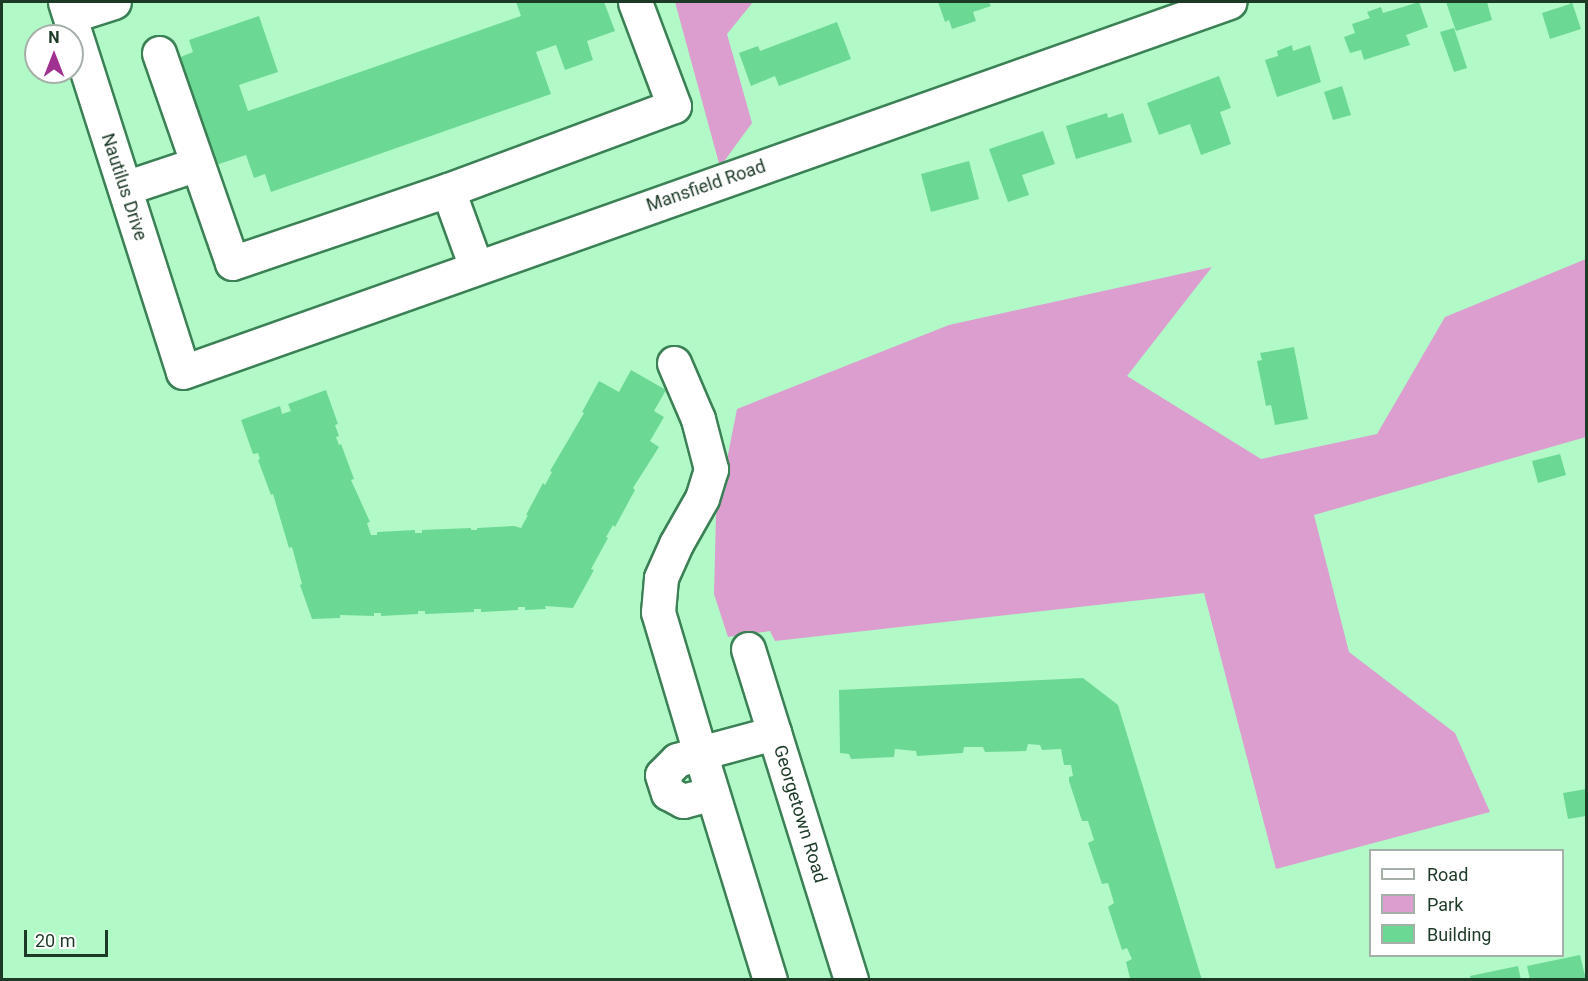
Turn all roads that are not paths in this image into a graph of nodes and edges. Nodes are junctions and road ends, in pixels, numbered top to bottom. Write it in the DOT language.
graph roads {
  1 [pos="114,2"];
  2 [pos="635,2"];
  3 [pos="1229,2"];
  4 [pos="67,9"];
  5 [pos="159,53"];
  6 [pos="197,164"];
  7 [pos="125,188"];
  8 [pos="447,190"];
  9 [pos="476,267"];
  10 [pos="674,363"];
  11 [pos="183,372"];
  12 [pos="748,649"];
  13 [pos="774,732"];
  14 [pos="700,753"];
  15 [pos="770,980"];
  16 [pos="851,980"];
  1 -- 4 [label="street"];
  2 -- 8 [label="street"];
  3 -- 9 [label="street, Mansfield Road"];
  4 -- 7 [label="street, Nautilus Drive"];
  5 -- 6 [label="street"];
  6 -- 7 [label="street"];
  6 -- 8 [label="street"];
  7 -- 11 [label="street, Nautilus Drive"];
  8 -- 9 [label="street"];
  9 -- 11 [label="street, Mansfield Road"];
  10 -- 14 [label="street"];
  12 -- 13 [label="street, Georgetown Road"];
  13 -- 14 [label="street"];
  13 -- 16 [label="street, Georgetown Road"];
  14 -- 15 [label="street"];
}
